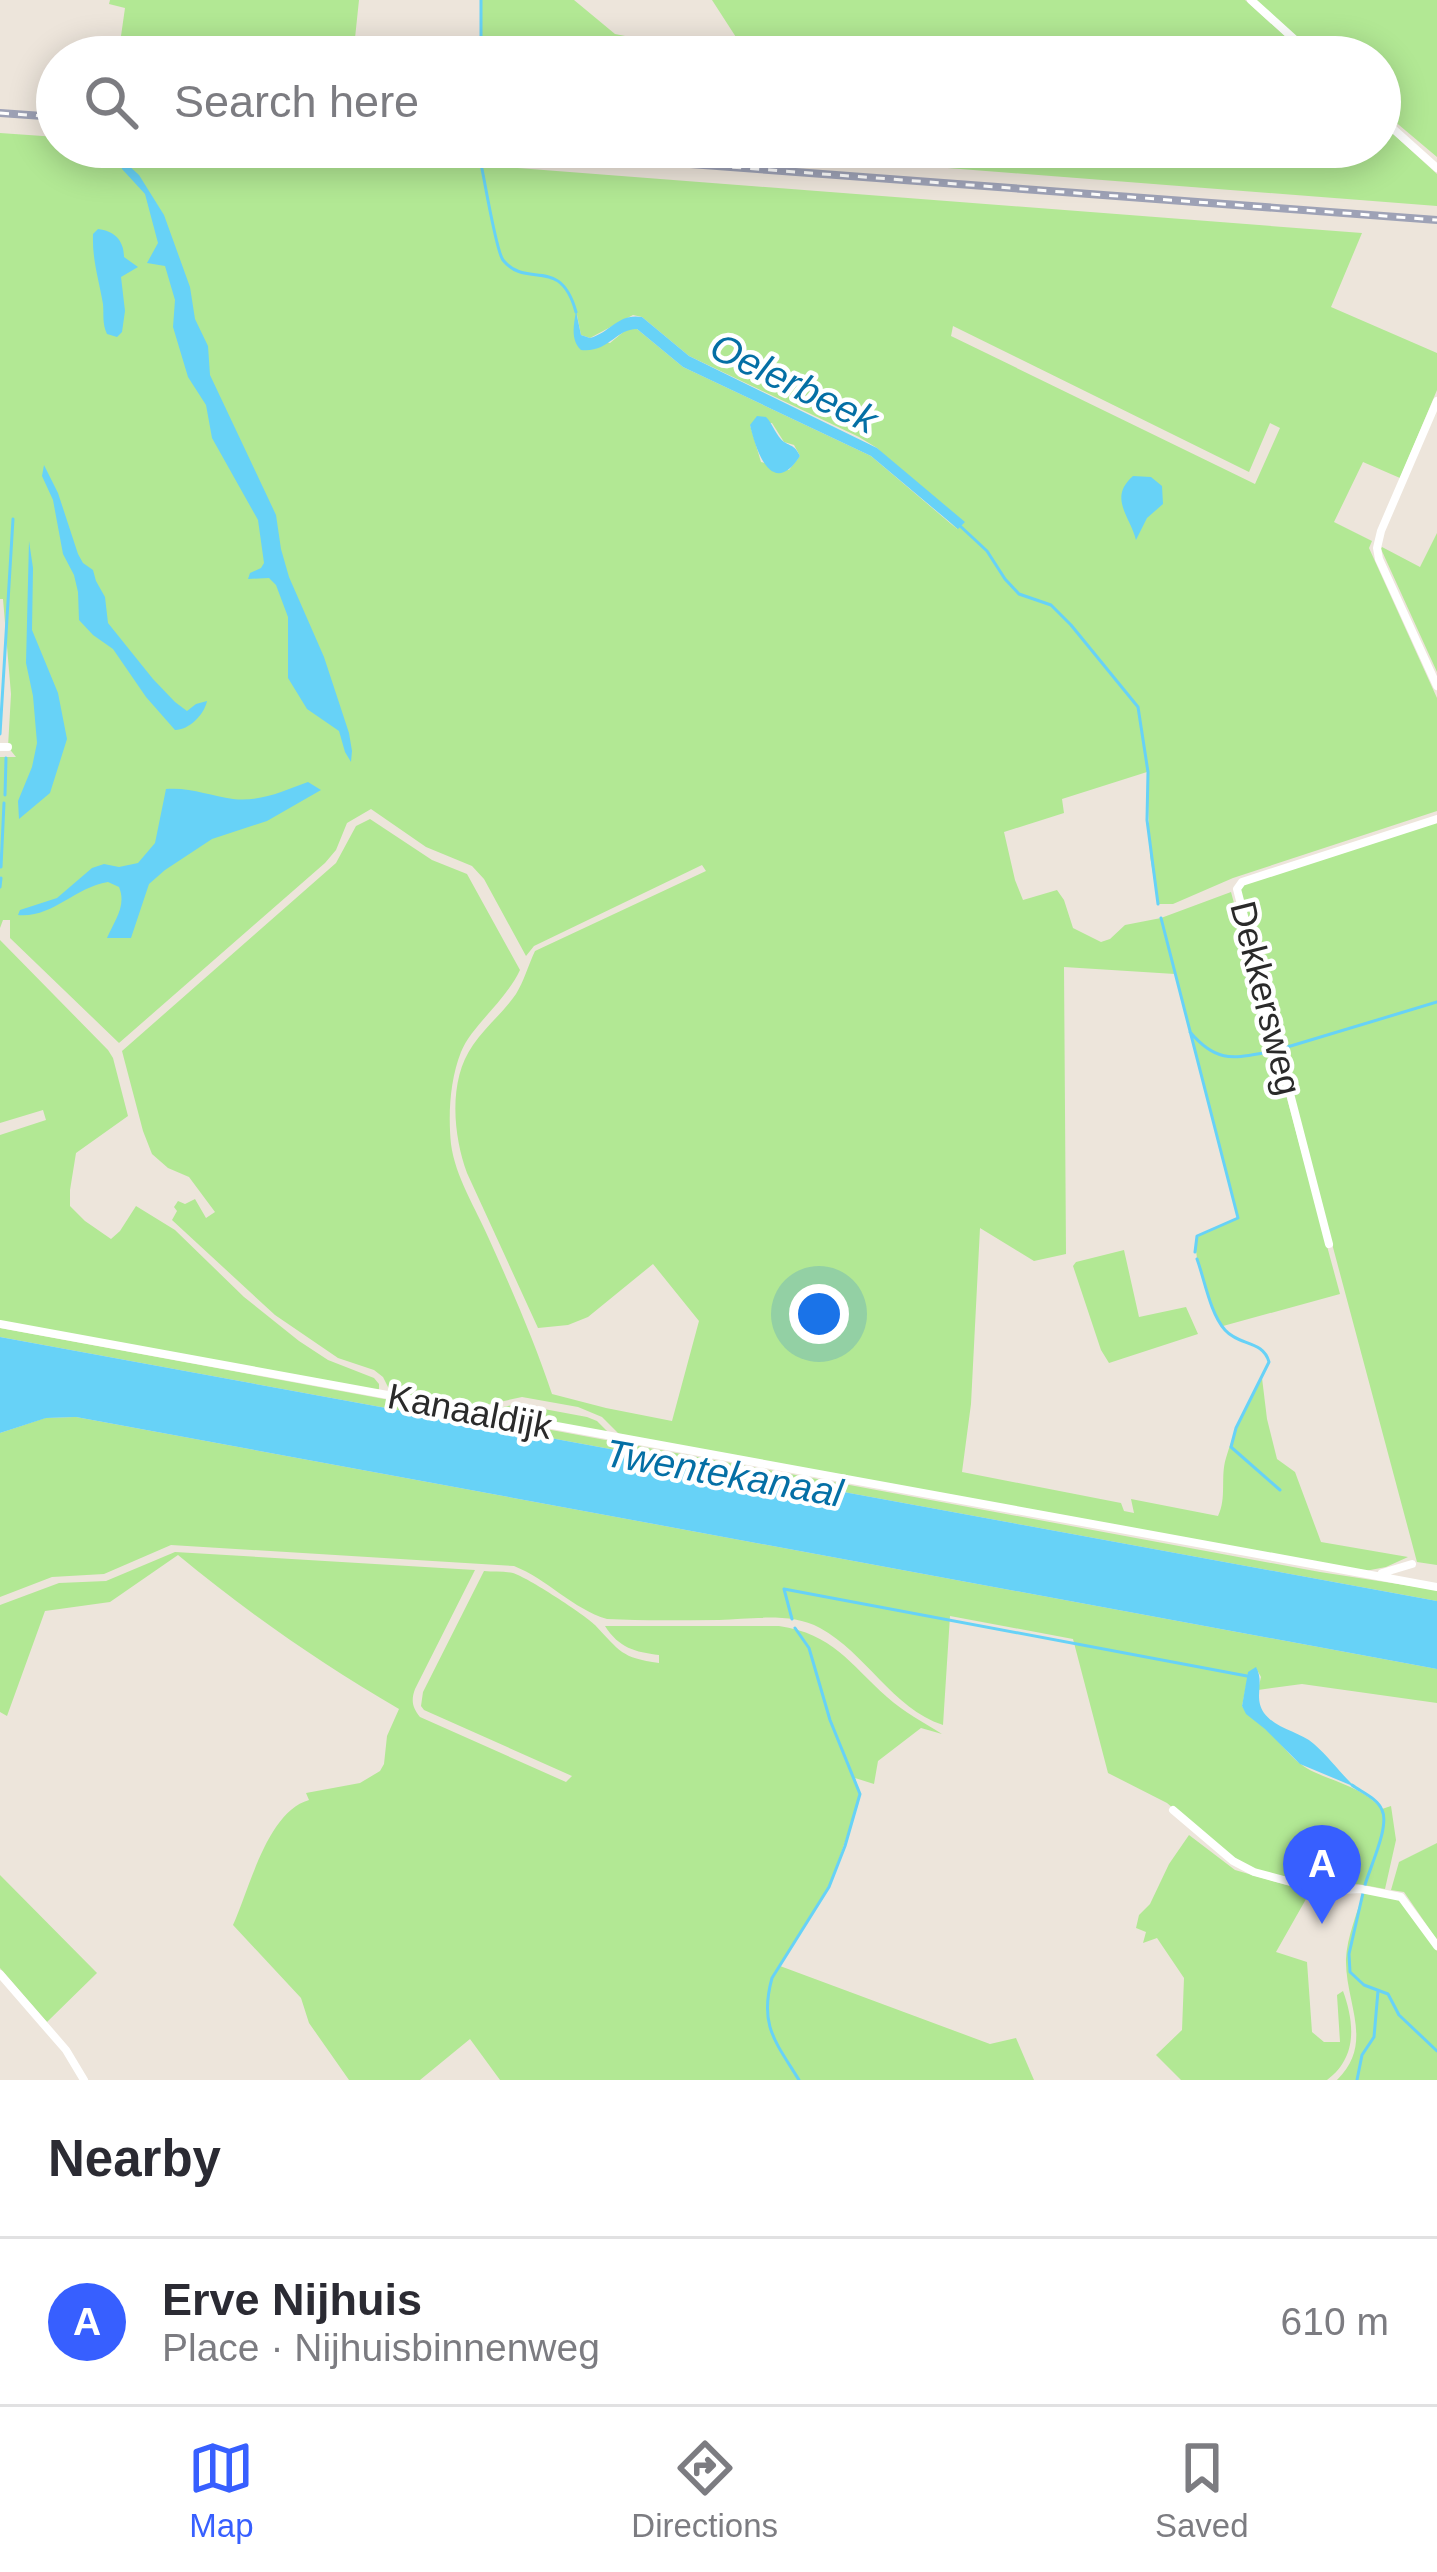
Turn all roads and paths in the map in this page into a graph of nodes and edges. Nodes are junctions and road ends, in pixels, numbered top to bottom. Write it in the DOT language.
graph roads {
  1 [pos="1252,0"];
  2 [pos="1291,36"];
  3 [pos="1401,136"];
  4 [pos="1437,168"];
  5 [pos="1437,401"];
  6 [pos="1437,686"];
  7 [pos="1437,819"];
  8 [pos="1329,1244"];
  9 [pos="0,1324"];
  10 [pos="1374,1575"];
  11 [pos="1419,1583"];
  12 [pos="1437,1587"];
  13 [pos="1174,1810"];
  14 [pos="1437,1946"];
  15 [pos="0,1974"];
  16 [pos="84,2080"];
  1 -- 2 [label="street"];
  3 -- 4 [label="street"];
  5 -- 6 [label="street"];
  7 -- 8 [label="street, Dekkersweg"];
  9 -- 10 [label="street, Kanaaldijk"];
  10 -- 11 [label="street, Kanaaldijk"];
  10 -- 11 [label="street"];
  11 -- 12 [label="street, Kanaaldijk"];
  13 -- 14 [label="street"];
  15 -- 16 [label="street"];
}
